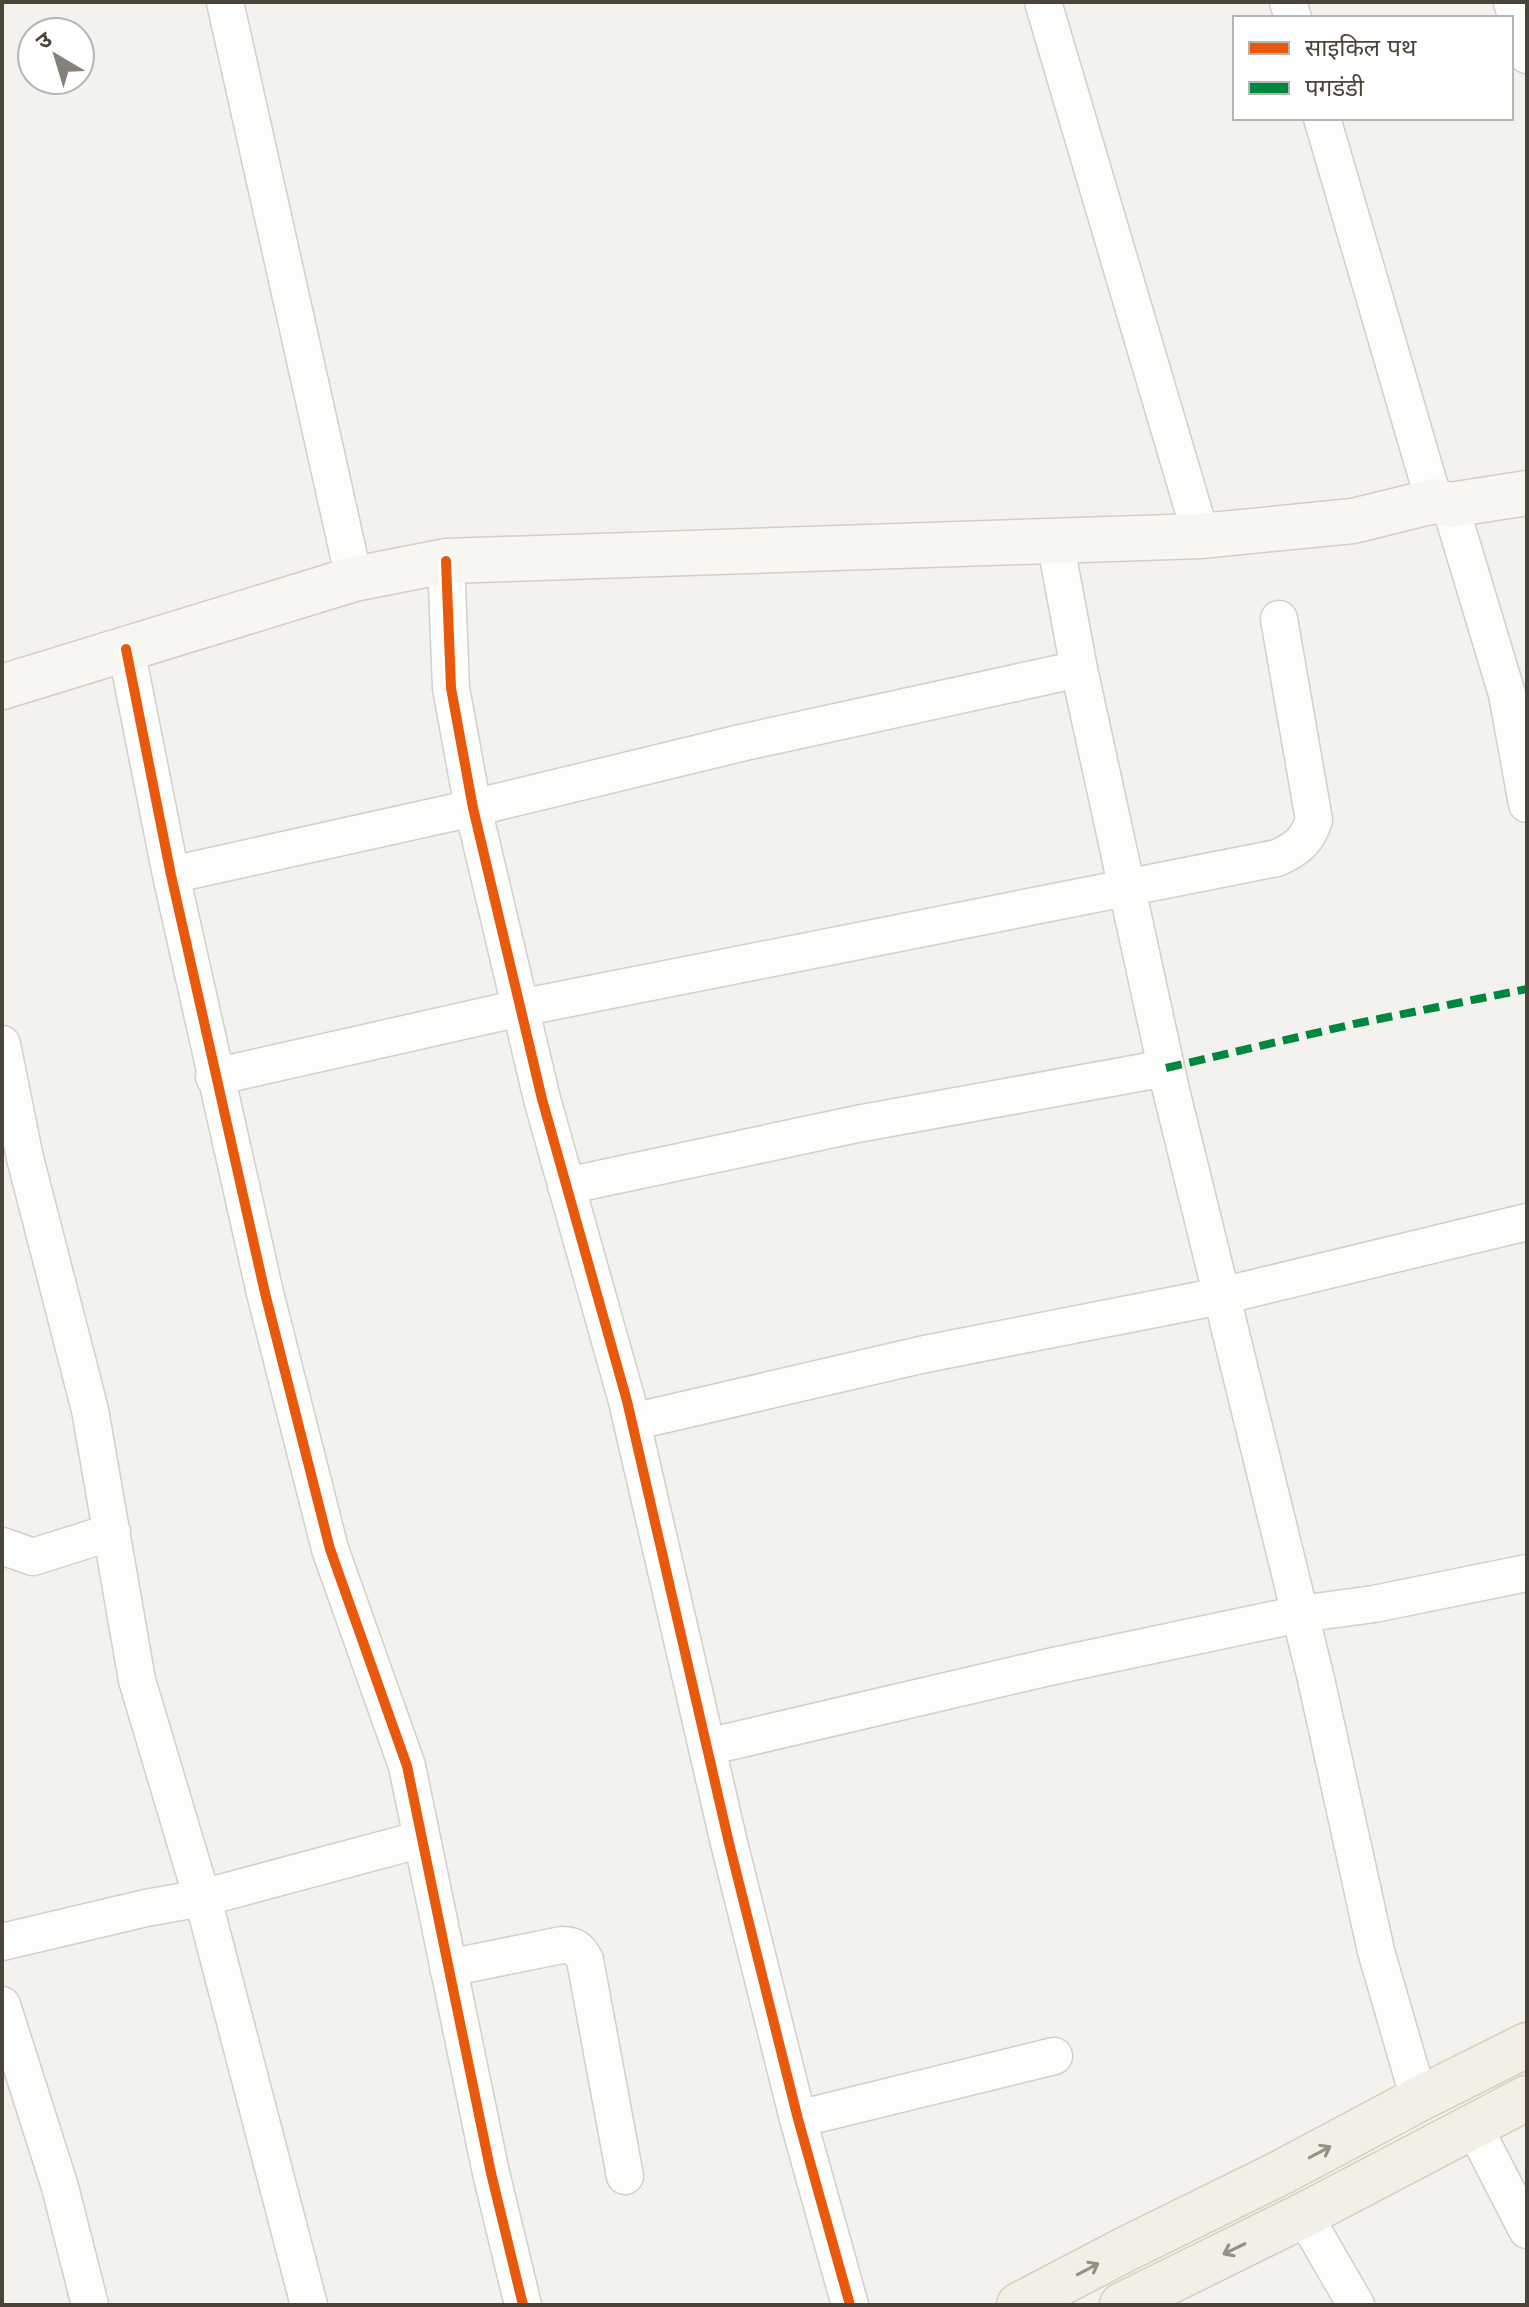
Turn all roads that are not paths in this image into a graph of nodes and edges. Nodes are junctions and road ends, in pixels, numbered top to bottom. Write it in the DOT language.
graph roads {
  1 [pos="225,2"];
  2 [pos="1043,2"];
  3 [pos="1512,2"];
  4 [pos="1527,55"];
  5 [pos="1323,120"];
  6 [pos="1527,493"];
  7 [pos="1442,503"];
  8 [pos="1201,536"];
  9 [pos="1055,541"];
  10 [pos="446,561"];
  11 [pos="354,579"];
  12 [pos="1279,619"];
  13 [pos="126,649"];
  14 [pos="1079,669"];
  15 [pos="2,687"];
  16 [pos="1527,804"];
  17 [pos="473,808"];
  18 [pos="171,875"];
  19 [pos="1127,888"];
  20 [pos="520,1008"];
  21 [pos="2,1044"];
  22 [pos="1166,1068"];
  23 [pos="214,1077"];
  24 [pos="566,1186"];
  25 [pos="1527,1222"];
  26 [pos="1221,1296"];
  27 [pos="632,1422"];
  28 [pos="112,1532"];
  29 [pos="2,1546"];
  30 [pos="1527,1573"];
  31 [pos="1300,1614"];
  32 [pos="707,1747"];
  33 [pos="422,1839"];
  34 [pos="202,1898"];
  35 [pos="2,1942"];
  36 [pos="448,1968"];
  37 [pos="2,2005"];
  38 [pos="1527,2045"];
  39 [pos="1054,2056"];
  40 [pos="1527,2098"];
  41 [pos="1419,2099"];
  42 [pos="798,2119"];
  43 [pos="1473,2125"];
  44 [pos="625,2176"];
  45 [pos="1304,2215"];
  46 [pos="1527,2230"];
  47 [pos="1140,2301"];
  48 [pos="90,2305"];
  49 [pos="309,2305"];
  50 [pos="523,2305"];
  51 [pos="850,2305"];
  52 [pos="1019,2305"];
  53 [pos="1356,2305"];
  1 -- 11 [label="street"];
  2 -- 8 [label="street"];
  3 -- 4 [label="street"];
  5 -- 7 [label="street"];
  6 -- 7 [label="street"];
  7 -- 8 [label="street"];
  7 -- 16 [label="street"];
  8 -- 9 [label="street"];
  9 -- 10 [label="street"];
  9 -- 14 [label="street"];
  10 -- 11 [label="street"];
  10 -- 17 [label="street"];
  11 -- 13 [label="street"];
  12 -- 19 [label="street"];
  13 -- 15 [label="street"];
  13 -- 18 [label="street"];
  14 -- 17 [label="street"];
  14 -- 19 [label="street"];
  17 -- 18 [label="street"];
  17 -- 20 [label="street"];
  18 -- 23 [label="street"];
  19 -- 20 [label="street"];
  19 -- 22 [label="street"];
  20 -- 23 [label="street"];
  20 -- 24 [label="street"];
  21 -- 28 [label="street"];
  22 -- 24 [label="street"];
  22 -- 26 [label="street"];
  23 -- 33 [label="street"];
  24 -- 27 [label="street"];
  25 -- 26 [label="street"];
  26 -- 27 [label="street"];
  26 -- 31 [label="street"];
  27 -- 32 [label="street"];
  28 -- 29 [label="street"];
  28 -- 34 [label="street"];
  30 -- 31 [label="street"];
  31 -- 32 [label="street"];
  31 -- 41 [label="street"];
  32 -- 42 [label="street"];
  33 -- 34 [label="street"];
  33 -- 36 [label="street"];
  34 -- 35 [label="street"];
  34 -- 49 [label="street"];
  36 -- 44 [label="street"];
  36 -- 50 [label="street"];
  37 -- 48 [label="street"];
  38 -- 41 [label="main road"];
  39 -- 42 [label="street"];
  40 -- 43 [label="main road"];
  52 -- 41 [label="main road, one-way"];
  42 -- 51 [label="street"];
  43 -- 45 [label="main road"];
  43 -- 46 [label="street"];
  45 -- 47 [label="main road, one-way"];
  45 -- 53 [label="street"];
}
